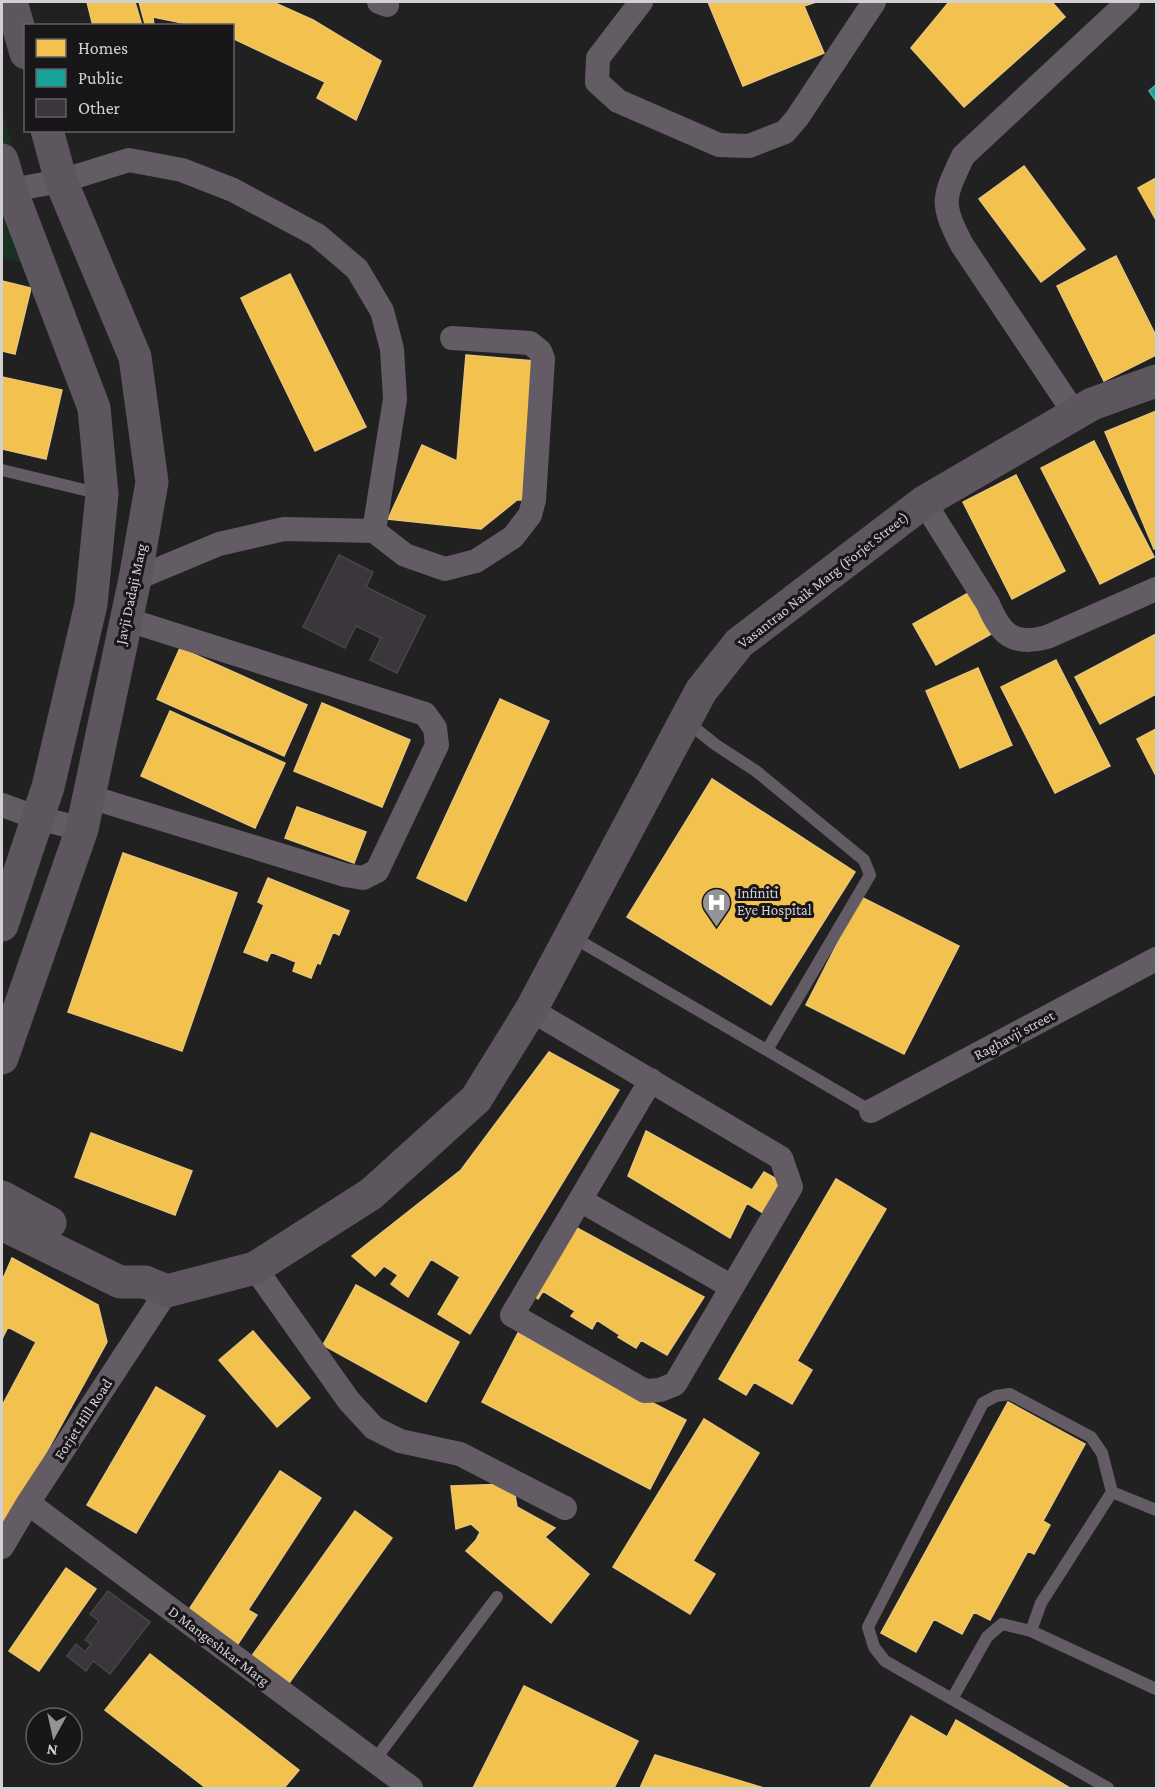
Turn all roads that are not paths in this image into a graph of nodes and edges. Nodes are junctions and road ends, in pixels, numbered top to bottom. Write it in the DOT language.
graph roads {
  1 [pos="11,2"];
  2 [pos="641,2"];
  3 [pos="874,2"];
  4 [pos="1128,2"];
  5 [pos="24,46"];
  6 [pos="48,132"];
  7 [pos="6,175"];
  8 [pos="61,181"];
  9 [pos="452,338"];
  10 [pos="1156,381"];
  11 [pos="1075,414"];
  12 [pos="2,470"];
  13 [pos="102,494"];
  14 [pos="924,502"];
  15 [pos="374,531"];
  16 [pos="135,579"];
  17 [pos="1156,589"];
  18 [pos="125,620"];
  19 [pos="685,720"];
  20 [pos="90,797"];
  21 [pos="2,805"];
  22 [pos="38,818"];
  23 [pos="82,829"];
  24 [pos="2,926"];
  25 [pos="569,935"];
  26 [pos="1156,960"];
  27 [pos="531,1010"];
  28 [pos="767,1050"];
  29 [pos="2,1058"];
  30 [pos="651,1080"];
  31 [pos="872,1111"];
  32 [pos="2,1197"];
  33 [pos="580,1200"];
  34 [pos="2,1224"];
  35 [pos="94,1258"];
  36 [pos="255,1268"];
  37 [pos="156,1287"];
  38 [pos="732,1287"];
  39 [pos="1112,1492"];
  40 [pos="28,1503"];
  41 [pos="565,1508"];
  42 [pos="1156,1510"];
  43 [pos="2,1547"];
  44 [pos="497,1597"];
  45 [pos="1031,1631"];
  46 [pos="1156,1689"];
  47 [pos="952,1699"];
  48 [pos="374,1761"];
  49 [pos="411,1788"];
  50 [pos="1108,1788"];
  1 -- 5 [label="main road"];
  2 -- 3 [label="street"];
  4 -- 11 [label="street"];
  6 -- 8 [label="main road, Javji Dadaji Marg"];
  7 -- 8 [label="street"];
  7 -- 13 [label="main road"];
  8 -- 15 [label="street"];
  8 -- 16 [label="main road, Javji Dadaji Marg"];
  9 -- 15 [label="street"];
  10 -- 11 [label="main road, Vasantrao Naik Marg (Forjet Street)"];
  11 -- 14 [label="main road, Vasantrao Naik Marg (Forjet Street)"];
  12 -- 13 [label="lane"];
  13 -- 22 [label="main road"];
  14 -- 17 [label="street"];
  14 -- 19 [label="main road, Vasantrao Naik Marg (Forjet Street)"];
  15 -- 16 [label="street"];
  16 -- 18 [label="main road, Javji Dadaji Marg"];
  18 -- 20 [label="main road, Javji Dadaji Marg"];
  18 -- 20 [label="street"];
  19 -- 25 [label="main road, Vasantrao Naik Marg (Forjet Street)"];
  19 -- 28 [label="lane"];
  20 -- 23 [label="main road, Javji Dadaji Marg"];
  21 -- 22 [label="street"];
  22 -- 23 [label="street"];
  22 -- 24 [label="main road"];
  23 -- 29 [label="main road, Javji Dadaji Marg"];
  25 -- 27 [label="main road, Vasantrao Naik Marg (Forjet Street)"];
  25 -- 28 [label="lane"];
  26 -- 31 [label="street, Raghavji street"];
  27 -- 30 [label="street"];
  27 -- 36 [label="main road, Vasantrao Naik Marg (Forjet Street)"];
  28 -- 31 [label="lane"];
  30 -- 33 [label="street"];
  30 -- 38 [label="street"];
  32 -- 35 [label="main road"];
  33 -- 38 [label="street"];
  33 -- 38 [label="street"];
  34 -- 35 [label="main road, Vasantrao Naik Marg (Forjet Street)"];
  35 -- 37 [label="main road, Vasantrao Naik Marg (Forjet Street)"];
  36 -- 37 [label="main road, Vasantrao Naik Marg (Forjet Street)"];
  36 -- 41 [label="street"];
  37 -- 40 [label="street, Forjet Hill Road"];
  39 -- 42 [label="lane"];
  39 -- 45 [label="lane"];
  39 -- 47 [label="lane"];
  40 -- 43 [label="street, Forjet Hill Road"];
  40 -- 48 [label="street, D Mangeshkar Marg"];
  44 -- 48 [label="lane"];
  45 -- 46 [label="lane"];
  45 -- 47 [label="lane"];
  47 -- 50 [label="lane"];
  48 -- 49 [label="street, D Mangeshkar Marg"];
}
